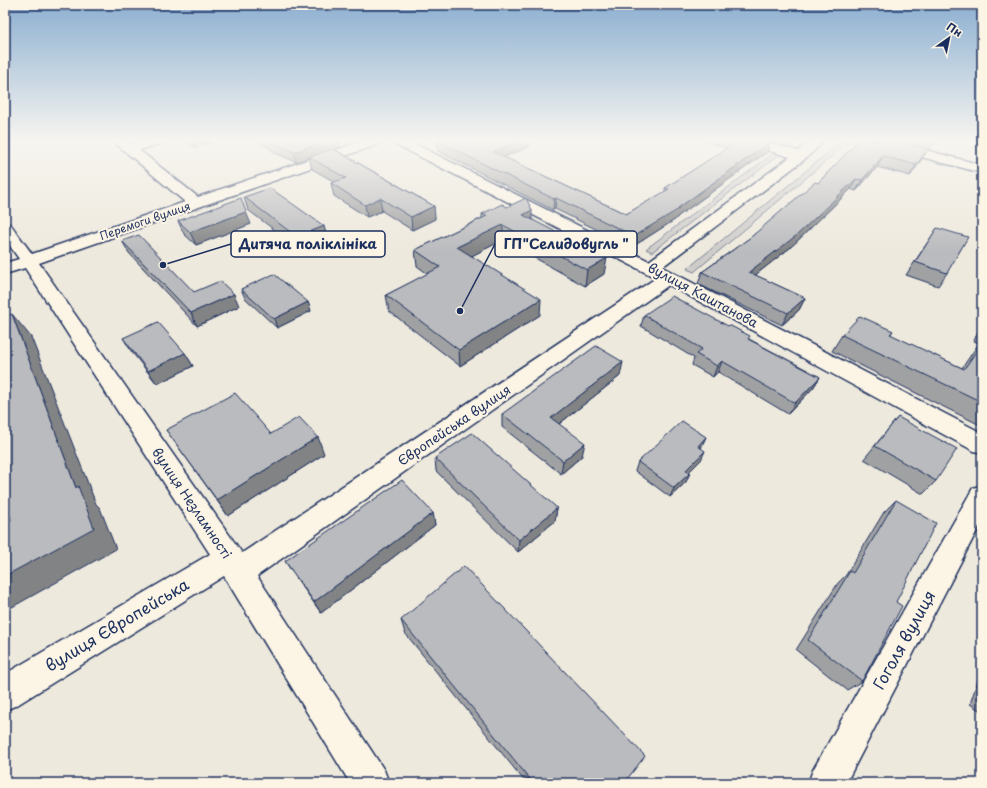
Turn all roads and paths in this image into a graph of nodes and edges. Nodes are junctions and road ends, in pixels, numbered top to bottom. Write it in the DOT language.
graph roads {
  1 [pos="165,178"];
  2 [pos="269,178"];
  3 [pos="472,178"];
  4 [pos="774,178"];
  5 [pos="196,203"];
  6 [pos="5,228"];
  7 [pos="29,261"];
  8 [pos="5,269"];
  9 [pos="660,273"];
  10 [pos="982,444"];
  11 [pos="982,496"];
  12 [pos="234,565"];
  13 [pos="5,693"];
  14 [pos="371,783"];
  15 [pos="826,783"];
  1 -- 5 [label="street"];
  2 -- 5 [label="street, Перемоги вулиця"];
  3 -- 9 [label="street, вулиця Каштанова"];
  4 -- 9 [label="street, Європейська вулиця"];
  5 -- 7 [label="street, Перемоги вулиця"];
  6 -- 7 [label="street, вулиця Незламності"];
  7 -- 8 [label="street, Перемоги вулиця"];
  7 -- 12 [label="street, вулиця Незламності"];
  9 -- 10 [label="street, вулиця Каштанова"];
  9 -- 12 [label="street, Європейська вулиця"];
  11 -- 15 [label="street, Гоголя вулиця"];
  12 -- 13 [label="street, вулиця Європейська"];
  12 -- 14 [label="street, вулиця Незламності"];
}
